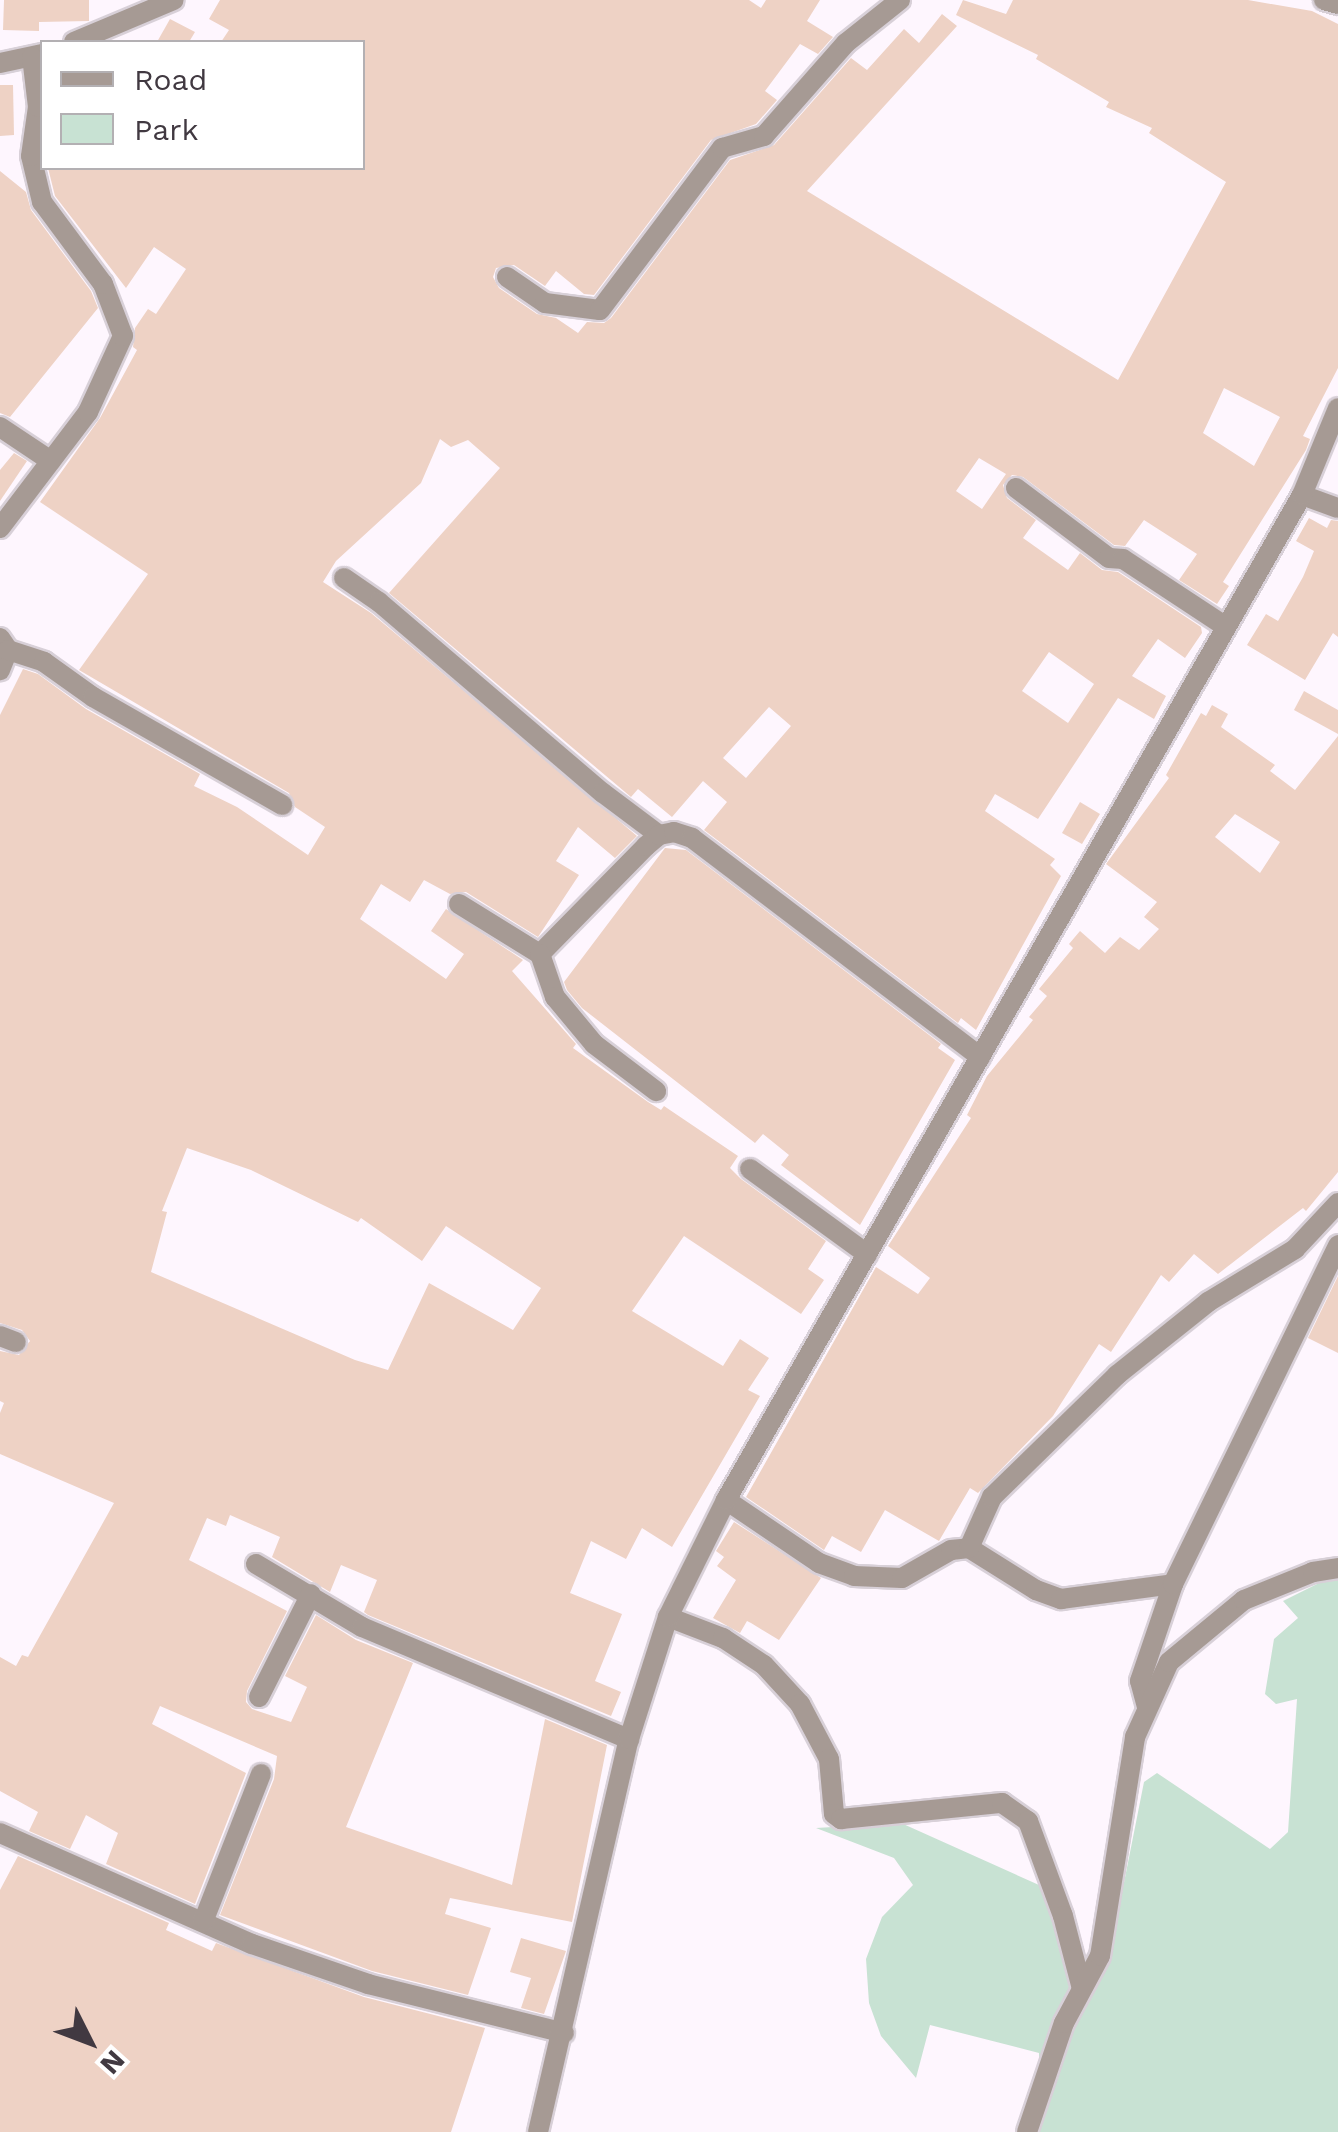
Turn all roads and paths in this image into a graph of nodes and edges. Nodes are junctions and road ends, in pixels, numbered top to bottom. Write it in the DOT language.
graph roads {
  1 [pos="174,0"];
  2 [pos="900,0"];
  3 [pos="1324,0"];
  4 [pos="1338,4"];
  5 [pos="79,40"];
  6 [pos="37,56"];
  7 [pos="0,63"];
  8 [pos="507,277"];
  9 [pos="1338,408"];
  10 [pos="0,427"];
  11 [pos="51,461"];
  12 [pos="1016,488"];
  13 [pos="1302,495"];
  14 [pos="1338,508"];
  15 [pos="0,528"];
  16 [pos="344,578"];
  17 [pos="1226,627"];
  18 [pos="3,653"];
  19 [pos="282,806"];
  20 [pos="659,835"];
  21 [pos="459,904"];
  22 [pos="540,954"];
  23 [pos="980,1058"];
  24 [pos="656,1091"];
  25 [pos="750,1169"];
  26 [pos="1338,1203"];
  27 [pos="1338,1245"];
  28 [pos="868,1254"];
  29 [pos="726,1500"];
  30 [pos="969,1548"];
  31 [pos="256,1564"];
  32 [pos="1338,1568"];
  33 [pos="1173,1584"];
  34 [pos="310,1594"];
  35 [pos="668,1616"];
  36 [pos="259,1697"];
  37 [pos="1147,1707"];
  38 [pos="629,1739"];
  39 [pos="261,1774"];
  40 [pos="0,1833"];
  41 [pos="203,1922"];
  42 [pos="1082,1989"];
  43 [pos="564,2034"];
  44 [pos="538,2132"];
  45 [pos="1027,2132"];
  1 -- 5 [label="street"];
  2 -- 8 [label="street"];
  3 -- 4 [label="street"];
  6 -- 7 [label="street"];
  6 -- 11 [label="street"];
  9 -- 13 [label="street"];
  10 -- 11 [label="street"];
  11 -- 15 [label="street"];
  12 -- 17 [label="street"];
  13 -- 14 [label="street"];
  13 -- 17 [label="street"];
  16 -- 20 [label="street"];
  17 -- 23 [label="street"];
  18 -- 19 [label="street"];
  20 -- 22 [label="street"];
  20 -- 23 [label="street"];
  21 -- 22 [label="street"];
  22 -- 24 [label="street"];
  23 -- 28 [label="street"];
  25 -- 28 [label="street"];
  26 -- 30 [label="street"];
  27 -- 33 [label="street"];
  28 -- 29 [label="street"];
  29 -- 30 [label="street"];
  29 -- 35 [label="street"];
  30 -- 33 [label="street"];
  31 -- 34 [label="street"];
  32 -- 37 [label="street"];
  33 -- 37 [label="street"];
  34 -- 36 [label="street"];
  34 -- 38 [label="street"];
  35 -- 38 [label="street"];
  35 -- 42 [label="street"];
  37 -- 42 [label="street"];
  38 -- 43 [label="street"];
  39 -- 41 [label="street"];
  40 -- 41 [label="street"];
  41 -- 43 [label="street"];
  42 -- 45 [label="street"];
  43 -- 44 [label="street"];
}
